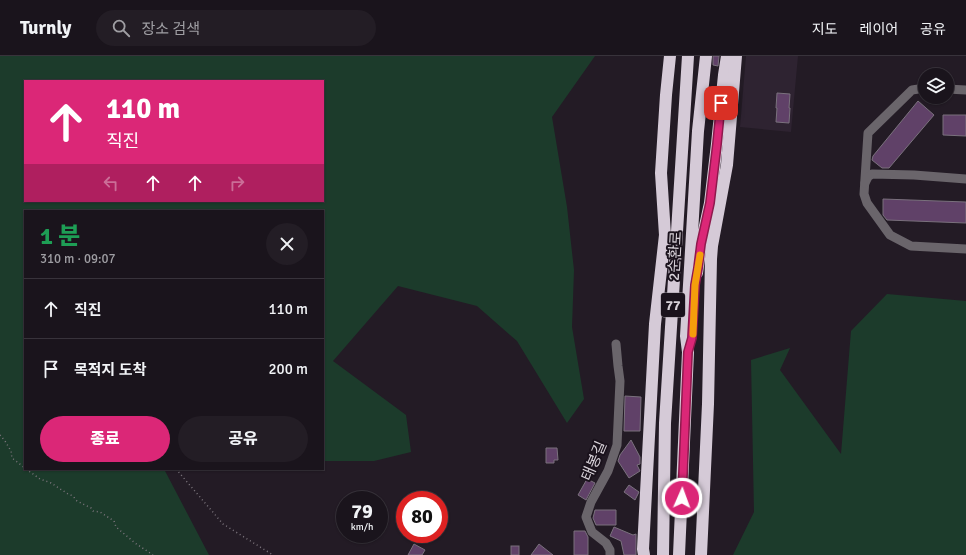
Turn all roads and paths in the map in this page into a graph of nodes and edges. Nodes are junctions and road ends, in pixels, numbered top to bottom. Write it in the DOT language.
graph roads {
  1 [pos="670,56"];
  2 [pos="688,56"];
  3 [pos="706,56"];
  4 [pos="727,56"];
  5 [pos="736,56"];
  6 [pos="918,89"];
  7 [pos="954,89"];
  8 [pos="966,90"];
  9 [pos="966,179"];
  10 [pos="864,184"];
  11 [pos="966,249"];
  12 [pos="616,344"];
  13 [pos="688,352"];
  14 [pos="0,436"];
  15 [pos="24,468"];
  16 [pos="26,470"];
  17 [pos="177,470"];
  18 [pos="153,555"];
  19 [pos="273,555"];
  20 [pos="610,555"];
  21 [pos="644,555"];
  22 [pos="663,555"];
  23 [pos="679,555"];
  24 [pos="701,555"];
  1 -- 21 [label="highway"];
  2 -- 22 [label="highway, 2순환로 / 77"];
  3 -- 13 [label="highway, 2순환로 / 77"];
  4 -- 13 [label="highway, 77"];
  5 -- 24 [label="highway"];
  6 -- 10 [label="lane"];
  7 -- 8 [label="lane"];
  9 -- 10 [label="lane"];
  10 -- 11 [label="lane"];
  12 -- 20 [label="lane, 태봉길"];
  13 -- 23 [label="highway, 2순환로 / 77"];
  14 -- 15 [label="path"];
  16 -- 18 [label="path"];
  17 -- 19 [label="path"];
}
